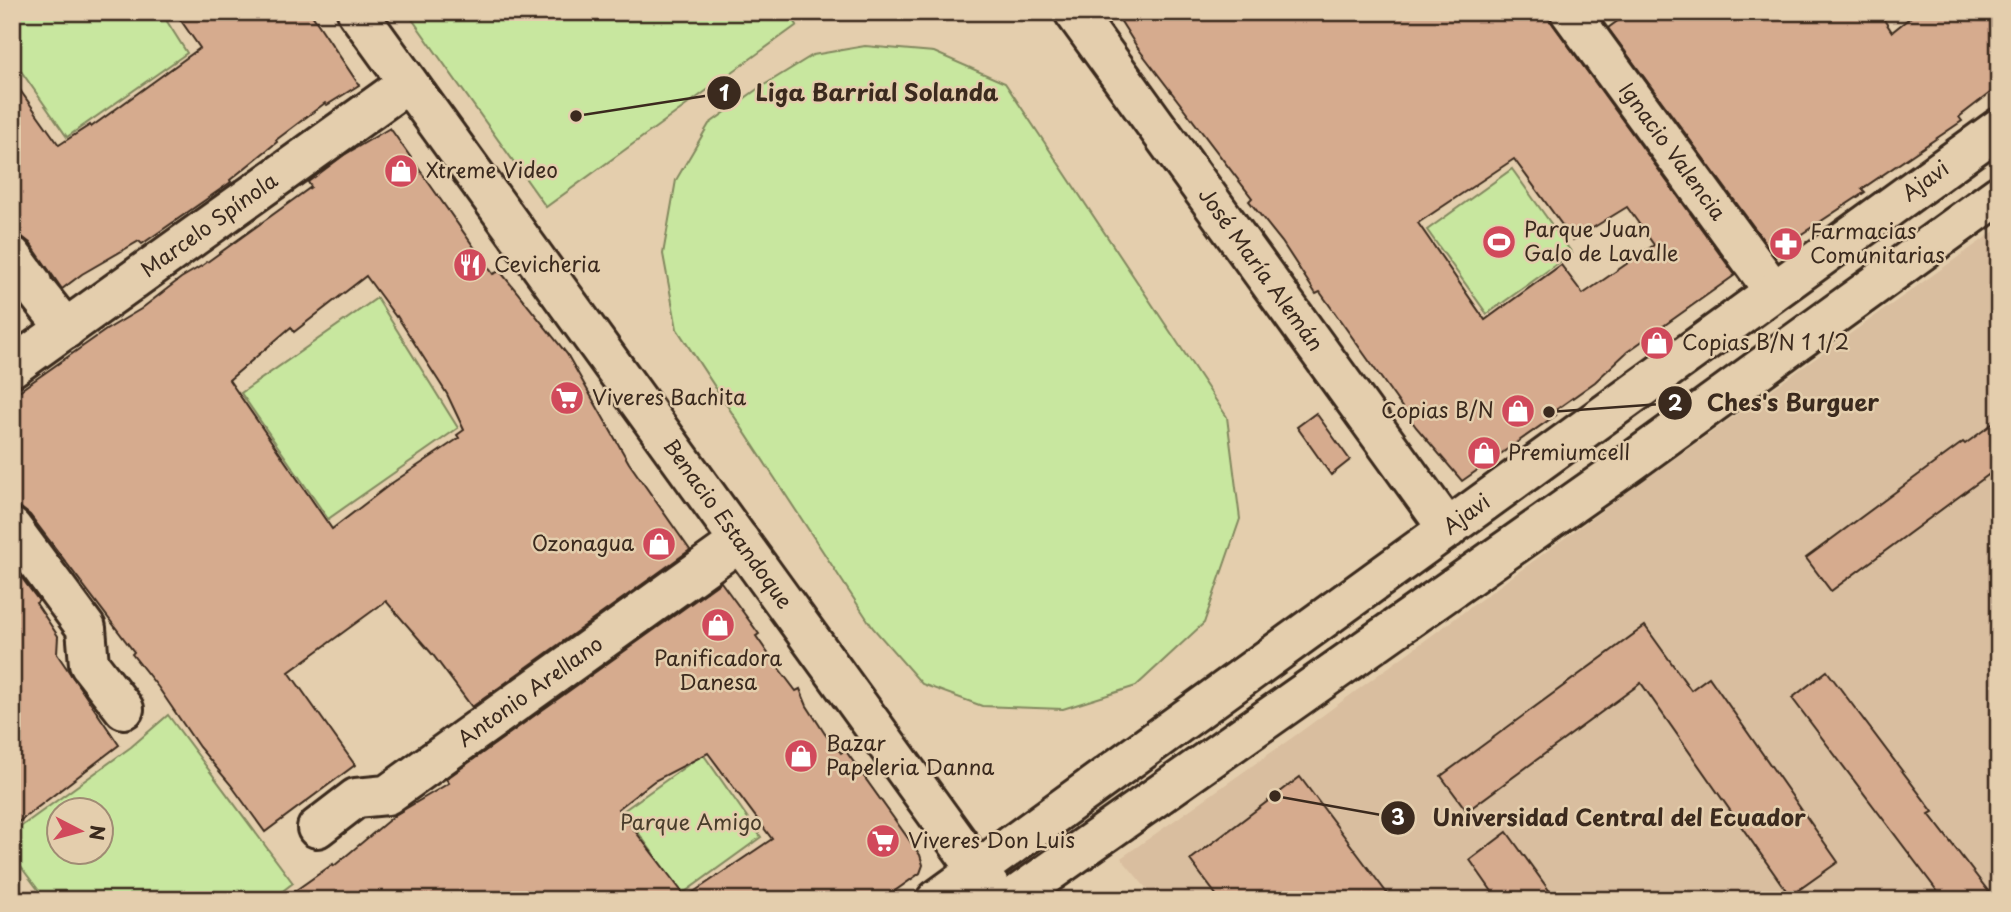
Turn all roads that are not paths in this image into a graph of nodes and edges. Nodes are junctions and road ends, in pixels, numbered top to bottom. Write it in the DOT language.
graph roads {
  1 [pos="357,12"];
  2 [pos="1074,12"];
  3 [pos="1570,12"];
  4 [pos="408,83"];
  5 [pos="1999,128"];
  6 [pos="1999,195"];
  7 [pos="28,278"];
  8 [pos="1773,290"];
  9 [pos="66,329"];
  10 [pos="12,367"];
  11 [pos="12,528"];
  12 [pos="1448,529"];
  13 [pos="740,541"];
  14 [pos="124,709"];
  15 [pos="317,828"];
  16 [pos="978,869"];
  17 [pos="936,900"];
  18 [pos="999,900"];
  19 [pos="1010,900"];
  1 -- 4 [label="street, Benacio Estandoque"];
  2 -- 12 [label="street, José María Alemán"];
  3 -- 8 [label="street, Ignacio Valencia"];
  4 -- 9 [label="street, Marcelo Spínola"];
  4 -- 13 [label="street, Benacio Estandoque"];
  5 -- 8 [label="street, Ajavi"];
  6 -- 19 [label="street"];
  7 -- 9 [label="street"];
  8 -- 12 [label="street, Ajavi"];
  9 -- 10 [label="street, Marcelo Spínola"];
  11 -- 14 [label="street"];
  12 -- 16 [label="street, Ajavi"];
  13 -- 15 [label="street, Antonio Arellano"];
  13 -- 16 [label="street, Benacio Estandoque"];
  16 -- 17 [label="street, Ajavi"];
  16 -- 18 [label="street, Benacio Estandoque"];
}
